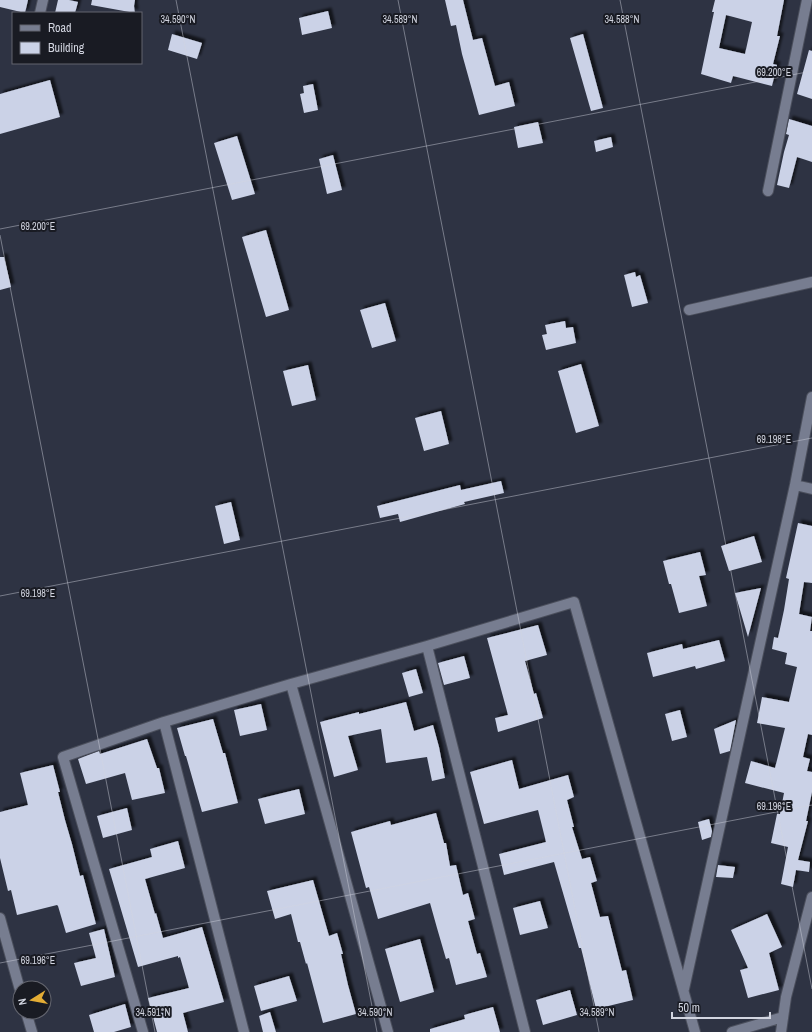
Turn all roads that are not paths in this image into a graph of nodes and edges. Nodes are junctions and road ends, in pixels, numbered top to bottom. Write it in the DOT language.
graph roads {
  1 [pos="43,0"];
  2 [pos="807,0"];
  3 [pos="40,12"];
  4 [pos="768,191"];
  5 [pos="812,282"];
  6 [pos="689,310"];
  7 [pos="812,396"];
  8 [pos="795,485"];
  9 [pos="812,489"];
  10 [pos="427,646"];
  11 [pos="291,684"];
  12 [pos="164,722"];
  13 [pos="812,897"];
  14 [pos="0,918"];
  15 [pos="17,980"];
  16 [pos="684,991"];
  17 [pos="783,1017"];
  18 [pos="28,1020"];
  19 [pos="32,1032"];
  20 [pos="143,1032"];
  21 [pos="244,1032"];
  22 [pos="388,1032"];
  23 [pos="525,1032"];
  24 [pos="696,1032"];
  25 [pos="732,1032"];
  26 [pos="781,1032"];
  1 -- 3 [label="street"];
  2 -- 4 [label="street"];
  5 -- 6 [label="street"];
  7 -- 8 [label="street"];
  8 -- 9 [label="street"];
  8 -- 16 [label="street"];
  10 -- 11 [label="street"];
  10 -- 16 [label="street"];
  10 -- 23 [label="street"];
  11 -- 12 [label="street"];
  11 -- 22 [label="street"];
  12 -- 20 [label="street"];
  12 -- 21 [label="street"];
  13 -- 17 [label="street"];
  14 -- 15 [label="street"];
  16 -- 24 [label="street"];
  17 -- 25 [label="street"];
  17 -- 26 [label="street"];
  18 -- 19 [label="street"];
}
